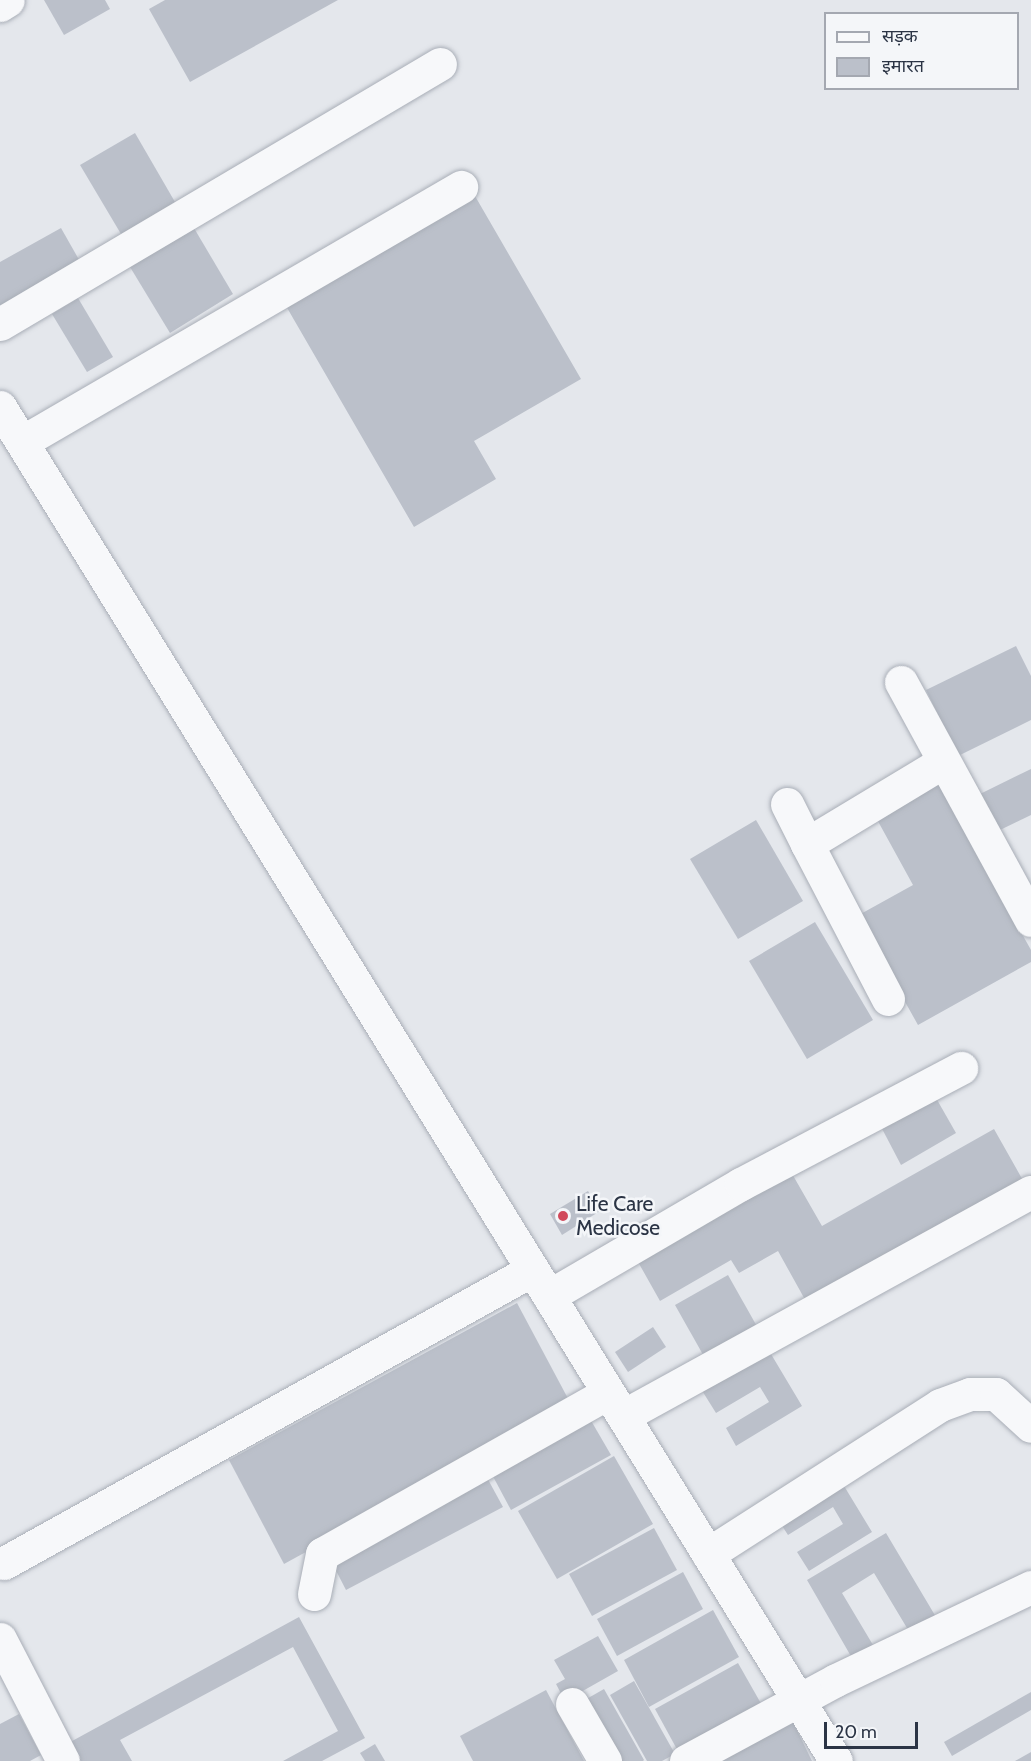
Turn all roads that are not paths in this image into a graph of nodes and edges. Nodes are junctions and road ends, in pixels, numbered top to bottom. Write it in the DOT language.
graph roads {
  1 [pos="8,0"];
  2 [pos="0,5"];
  3 [pos="440,64"];
  4 [pos="461,186"];
  5 [pos="0,324"];
  6 [pos="0,407"];
  7 [pos="22,442"];
  8 [pos="901,682"];
  9 [pos="944,762"];
  10 [pos="787,804"];
  11 [pos="807,844"];
  12 [pos="1031,920"];
  13 [pos="888,999"];
  14 [pos="961,1068"];
  15 [pos="1031,1192"];
  16 [pos="541,1283"];
  17 [pos="616,1405"];
  18 [pos="1031,1426"];
  19 [pos="708,1554"];
  20 [pos="4,1563"];
  21 [pos="1031,1587"];
  22 [pos="314,1594"];
  23 [pos="0,1641"];
  24 [pos="799,1701"];
  25 [pos="572,1704"];
  26 [pos="54,1758"];
  27 [pos="605,1761"];
  28 [pos="686,1761"];
  29 [pos="836,1761"];
  1 -- 2 [label="street"];
  3 -- 5 [label="street"];
  4 -- 7 [label="street"];
  6 -- 7 [label="street"];
  7 -- 16 [label="street"];
  8 -- 9 [label="street"];
  9 -- 11 [label="street"];
  9 -- 12 [label="street"];
  10 -- 11 [label="street"];
  11 -- 13 [label="street"];
  14 -- 16 [label="street"];
  15 -- 17 [label="street"];
  16 -- 17 [label="street"];
  16 -- 20 [label="street"];
  17 -- 19 [label="street"];
  17 -- 22 [label="street"];
  18 -- 19 [label="street"];
  19 -- 24 [label="street"];
  21 -- 24 [label="street"];
  23 -- 26 [label="street"];
  24 -- 28 [label="street"];
  24 -- 29 [label="street"];
  25 -- 27 [label="street"];
}
